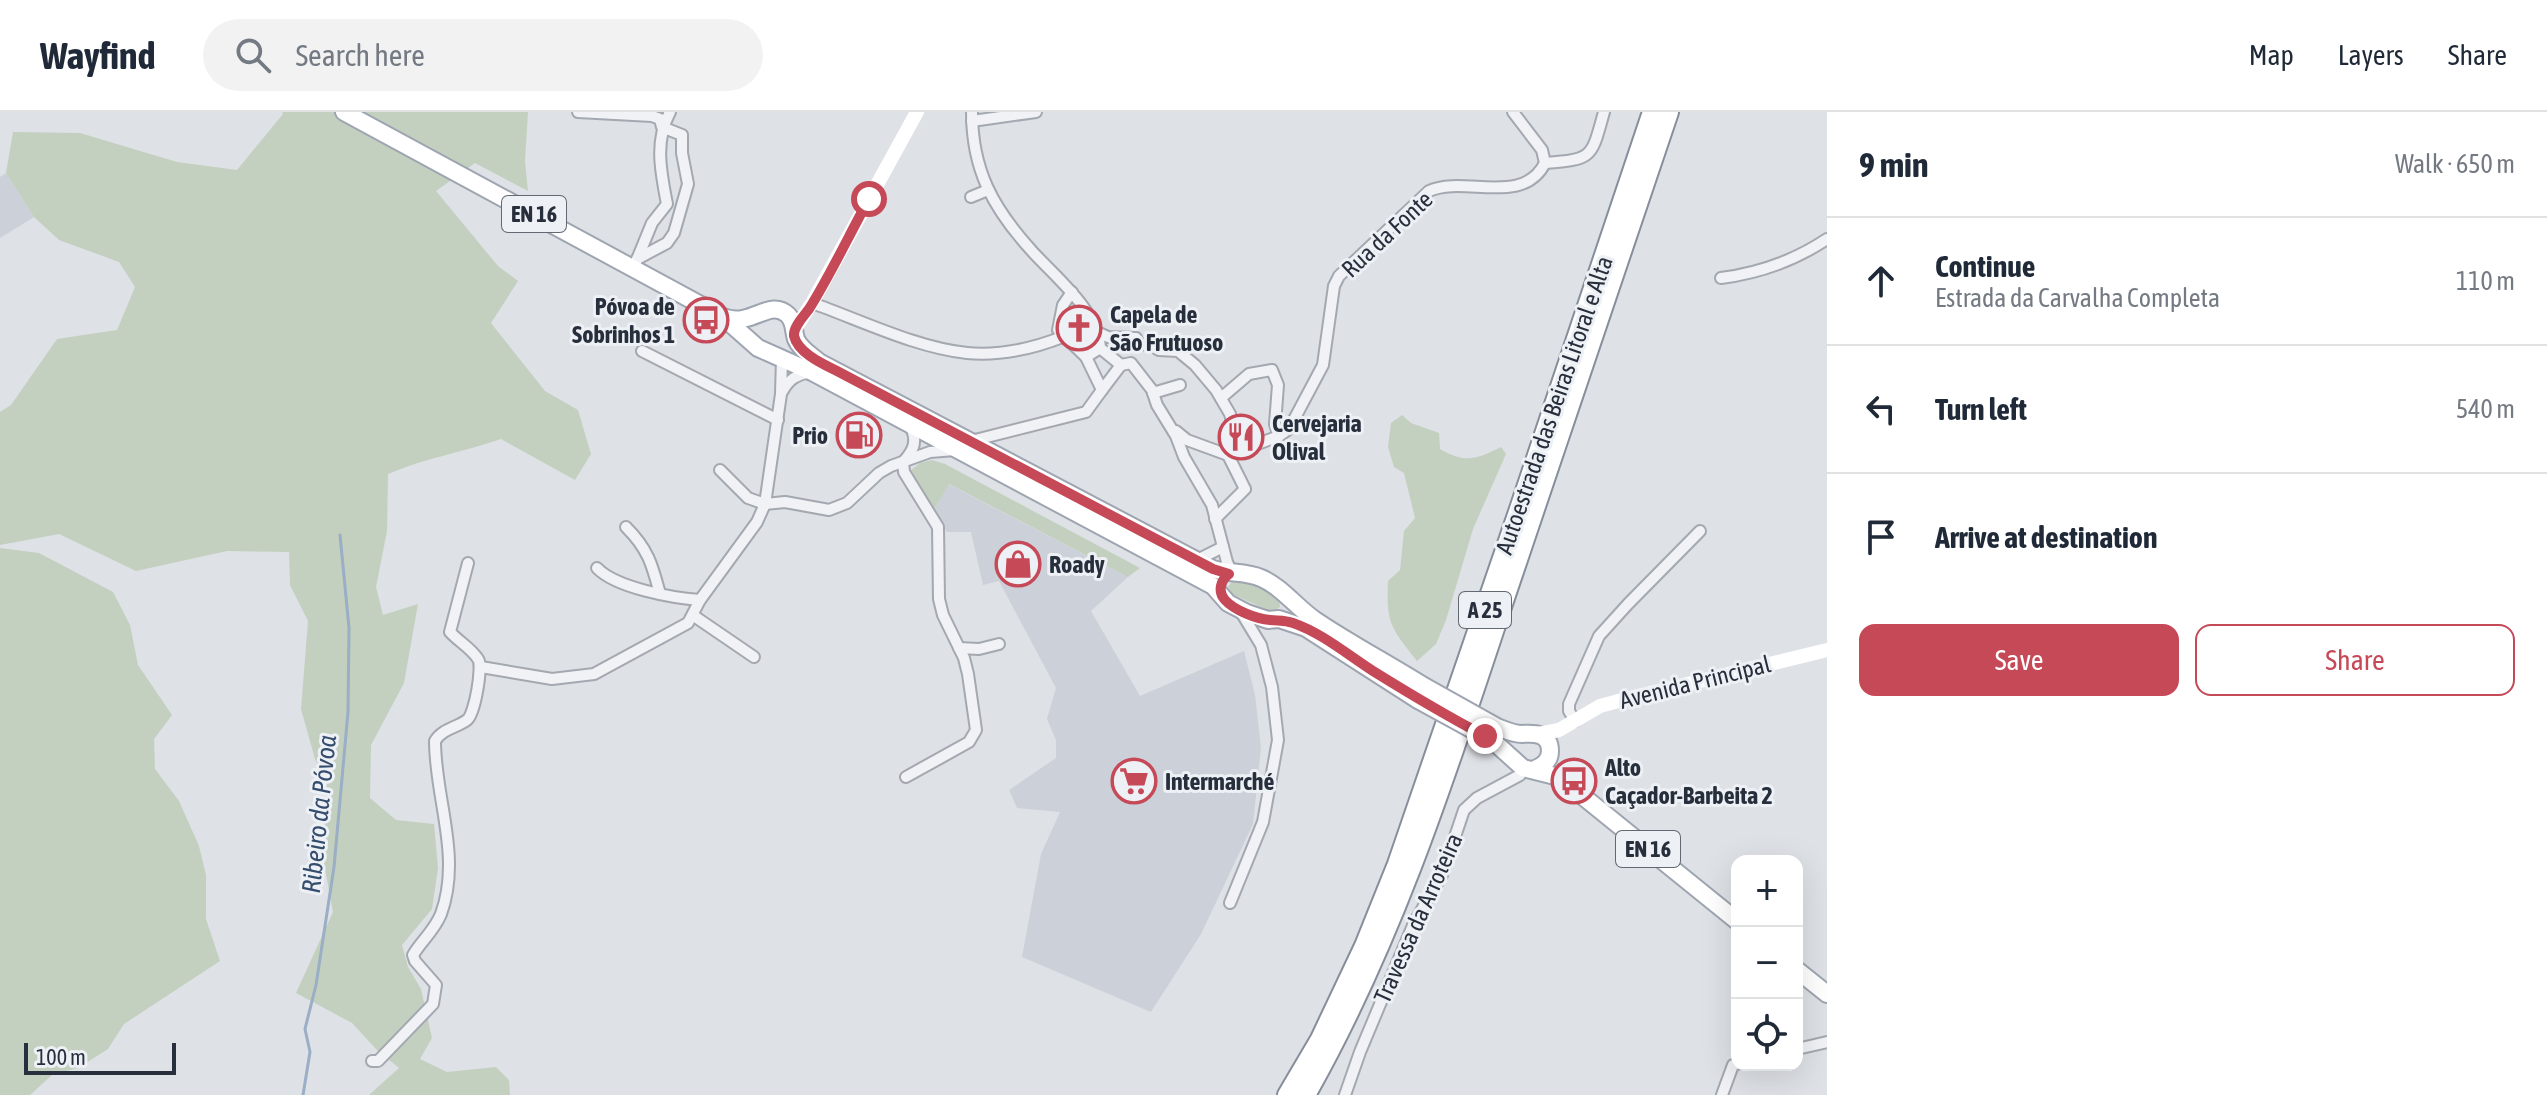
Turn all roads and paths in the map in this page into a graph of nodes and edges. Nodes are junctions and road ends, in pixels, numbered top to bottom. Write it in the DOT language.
graph roads {
  1 [pos="344,112"];
  2 [pos="578,112"];
  3 [pos="670,112"];
  4 [pos="917,112"];
  5 [pos="1036,112"];
  6 [pos="1513,112"];
  7 [pos="1604,112"];
  8 [pos="1652,112"];
  9 [pos="1669,112"];
  10 [pos="972,117"];
  11 [pos="662,127"];
  12 [pos="1545,163"];
  13 [pos="988,190"];
  14 [pos="971,197"];
  15 [pos="1827,239"];
  16 [pos="636,263"];
  17 [pos="1721,278"];
  18 [pos="1072,292"];
  19 [pos="812,303"];
  20 [pos="784,312"];
  21 [pos="757,316"];
  22 [pos="723,317"];
  23 [pos="795,333"];
  24 [pos="1099,333"];
  25 [pos="1065,336"];
  26 [pos="753,342"];
  27 [pos="1138,344"];
  28 [pos="1100,348"];
  29 [pos="642,351"];
  30 [pos="777,356"];
  31 [pos="1086,357"];
  32 [pos="1126,364"];
  33 [pos="812,372"];
  34 [pos="1180,385"];
  35 [pos="1102,390"];
  36 [pos="1153,393"];
  37 [pos="781,394"];
  38 [pos="1221,398"];
  39 [pos="778,420"];
  40 [pos="909,424"];
  41 [pos="1171,428"];
  42 [pos="1010,433"];
  43 [pos="1282,435"];
  44 [pos="964,446"];
  45 [pos="1233,453"];
  46 [pos="1004,458"];
  47 [pos="903,462"];
  48 [pos="720,470"];
  49 [pos="765,504"];
  50 [pos="1215,519"];
  51 [pos="626,527"];
  52 [pos="1700,531"];
  53 [pos="1223,547"];
  54 [pos="1197,560"];
  55 [pos="468,563"];
  56 [pos="597,568"];
  57 [pos="1230,573"];
  58 [pos="1221,593"];
  59 [pos="660,594"];
  60 [pos="1287,599"];
  61 [pos="700,600"];
  62 [pos="1238,608"];
  63 [pos="694,616"];
  64 [pos="1276,620"];
  65 [pos="999,644"];
  66 [pos="1261,645"];
  67 [pos="959,648"];
  68 [pos="1827,650"];
  69 [pos="754,657"];
  70 [pos="481,667"];
  71 [pos="1420,692"];
  72 [pos="1572,723"];
  73 [pos="1495,734"];
  74 [pos="1530,734"];
  75 [pos="1534,762"];
  76 [pos="906,777"];
  77 [pos="1230,903"];
  78 [pos="1731,916"];
  79 [pos="1803,975"];
  80 [pos="1827,994"];
  81 [pos="1827,1042"];
  82 [pos="1803,1048"];
  83 [pos="372,1061"];
  84 [pos="1731,1070"];
  85 [pos="1287,1095"];
  86 [pos="1306,1095"];
  87 [pos="1345,1095"];
  88 [pos="1722,1095"];
  1 -- 16 [label="main road, EN 16"];
  2 -- 11 [label="street"];
  3 -- 11 [label="street"];
  4 -- 19 [label="main road"];
  5 -- 10 [label="street"];
  6 -- 12 [label="street"];
  7 -- 12 [label="street"];
  8 -- 85 [label="highway, Autoestrada das Beiras Litoral e Alta / A 25"];
  9 -- 86 [label="highway, Autoestrada das Beiras Litoral e Alta / A 25"];
  10 -- 13 [label="street"];
  11 -- 16 [label="street"];
  11 -- 16 [label="street"];
  12 -- 43 [label="street, Rua da Fonte"];
  13 -- 14 [label="street"];
  13 -- 18 [label="street"];
  15 -- 17 [label="street"];
  16 -- 22 [label="main road, EN 16"];
  18 -- 24 [label="street"];
  18 -- 25 [label="street"];
  19 -- 20 [label="main road"];
  19 -- 23 [label="main road"];
  19 -- 25 [label="street"];
  20 -- 21 [label="main road"];
  20 -- 23 [label="main road, EN 16"];
  21 -- 22 [label="main road"];
  21 -- 26 [label="main road"];
  22 -- 26 [label="main road, EN 16"];
  23 -- 30 [label="main road"];
  23 -- 44 [label="main road, EN 16"];
  24 -- 27 [label="street"];
  24 -- 28 [label="street"];
  25 -- 31 [label="street"];
  26 -- 30 [label="main road, EN 16"];
  27 -- 32 [label="street"];
  27 -- 38 [label="street"];
  28 -- 31 [label="street"];
  28 -- 32 [label="street"];
  29 -- 39 [label="street"];
  30 -- 33 [label="main road, EN 16"];
  30 -- 37 [label="street"];
  31 -- 35 [label="street"];
  32 -- 35 [label="street"];
  32 -- 36 [label="street"];
  33 -- 37 [label="street"];
  33 -- 40 [label="main road, EN 16"];
  34 -- 36 [label="street"];
  35 -- 42 [label="street"];
  36 -- 41 [label="street"];
  37 -- 39 [label="street"];
  38 -- 43 [label="street"];
  38 -- 45 [label="street"];
  39 -- 49 [label="street"];
  40 -- 44 [label="main road, EN 16"];
  40 -- 47 [label="street"];
  41 -- 45 [label="street"];
  41 -- 50 [label="street"];
  42 -- 44 [label="street"];
  42 -- 46 [label="street"];
  43 -- 45 [label="street"];
  44 -- 46 [label="main road, EN 16"];
  44 -- 47 [label="street"];
  44 -- 58 [label="main road, EN 16"];
  45 -- 50 [label="street"];
  46 -- 54 [label="main road, EN 16"];
  47 -- 49 [label="street"];
  47 -- 67 [label="street"];
  48 -- 49 [label="street"];
  49 -- 61 [label="street"];
  50 -- 53 [label="street"];
  51 -- 59 [label="street"];
  52 -- 72 [label="street"];
  53 -- 54 [label="street"];
  53 -- 57 [label="street"];
  54 -- 57 [label="main road, EN 16"];
  55 -- 70 [label="street"];
  56 -- 59 [label="street"];
  57 -- 58 [label="main road"];
  57 -- 60 [label="main road, EN 16"];
  58 -- 62 [label="main road, EN 16"];
  59 -- 61 [label="street"];
  60 -- 64 [label="main road"];
  60 -- 71 [label="main road, EN 16"];
  61 -- 63 [label="street"];
  62 -- 64 [label="main road, EN 16"];
  62 -- 66 [label="street"];
  63 -- 69 [label="street"];
  63 -- 70 [label="street"];
  64 -- 66 [label="street"];
  64 -- 71 [label="main road, EN 16"];
  65 -- 67 [label="street"];
  66 -- 77 [label="street"];
  67 -- 76 [label="street"];
  68 -- 72 [label="main road, Avenida Principal"];
  70 -- 83 [label="street"];
  71 -- 73 [label="main road, EN 16, bridge"];
  72 -- 74 [label="main road, Avenida Principal"];
  72 -- 75 [label="main road"];
  73 -- 74 [label="main road, EN 16"];
  73 -- 75 [label="main road, EN 16"];
  74 -- 75 [label="main road"];
  74 -- 75 [label="main road"];
  75 -- 78 [label="main road, EN 16"];
  75 -- 87 [label="street, Travessa da Arroteira"];
  79 -- 80 [label="main road"];
  81 -- 82 [label="street"];
  84 -- 88 [label="street"];
}
